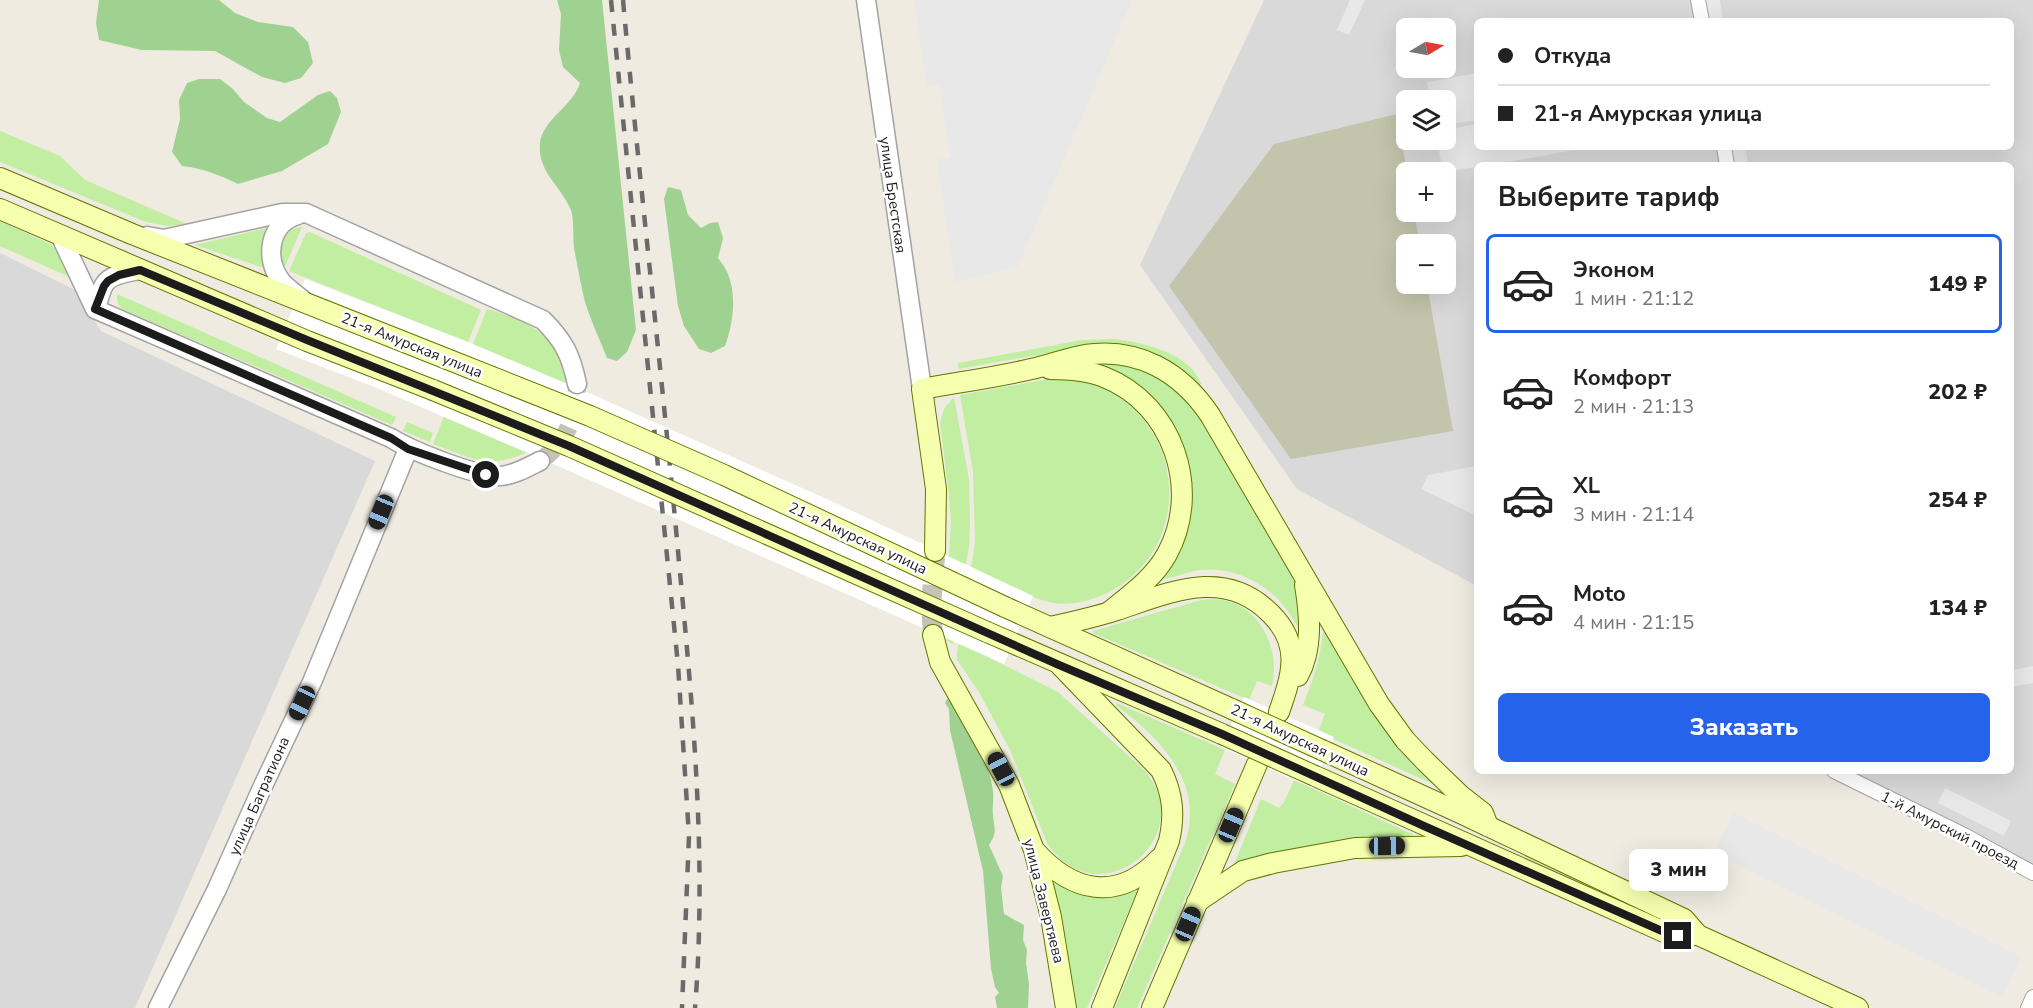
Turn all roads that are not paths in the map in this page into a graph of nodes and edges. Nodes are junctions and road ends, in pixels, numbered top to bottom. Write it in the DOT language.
graph roads {
  1 [pos="866,0"];
  2 [pos="1698,0"];
  3 [pos="1701,18"];
  4 [pos="0,178"];
  5 [pos="0,209"];
  6 [pos="306,213"];
  7 [pos="132,234"];
  8 [pos="60,235"];
  9 [pos="140,270"];
  10 [pos="305,302"];
  11 [pos="95,309"];
  12 [pos="1035,368"];
  13 [pos="578,384"];
  14 [pos="922,389"];
  15 [pos="408,449"];
  16 [pos="540,461"];
  17 [pos="935,551"];
  18 [pos="1303,573"];
  19 [pos="1109,612"];
  20 [pos="1050,627"];
  21 [pos="933,635"];
  22 [pos="1059,665"];
  23 [pos="1286,693"];
  24 [pos="1279,712"];
  25 [pos="1257,764"];
  26 [pos="1840,774"];
  27 [pos="1488,826"];
  28 [pos="1471,846"];
  29 [pos="1034,850"];
  30 [pos="1163,855"];
  31 [pos="2033,873"];
  32 [pos="1197,902"];
  33 [pos="1698,935"];
  34 [pos="2033,997"];
  35 [pos="159,1008"];
  36 [pos="1066,1008"];
  37 [pos="1102,1008"];
  38 [pos="1152,1008"];
  39 [pos="1858,1008"];
  40 [pos="2028,1008"];
  1 -- 14 [label="street, улица Брестская"];
  2 -- 3 [label="street"];
  4 -- 7 [label="main road, 21-я Амурская улица"];
  5 -- 8 [label="main road, 21-я Амурская улица"];
  6 -- 7 [label="street"];
  6 -- 10 [label="street"];
  6 -- 13 [label="street"];
  7 -- 10 [label="main road, 21-я Амурская улица"];
  8 -- 9 [label="main road, 21-я Амурская улица"];
  8 -- 11 [label="street"];
  9 -- 11 [label="street"];
  9 -- 22 [label="main road, 21-я Амурская улица, bridge"];
  10 -- 20 [label="main road, 21-я Амурская улица, bridge"];
  11 -- 15 [label="street"];
  12 -- 14 [label="main road"];
  12 -- 18 [label="main road"];
  12 -- 19 [label="main road"];
  14 -- 17 [label="main road"];
  15 -- 16 [label="street"];
  15 -- 35 [label="street, улица Багратиона"];
  18 -- 23 [label="main road"];
  18 -- 27 [label="main road"];
  19 -- 20 [label="main road"];
  19 -- 23 [label="main road"];
  20 -- 27 [label="main road, 21-я Амурская улица, bridge"];
  21 -- 29 [label="main road, улица Завертяева"];
  22 -- 28 [label="main road, 21-я Амурская улица, bridge"];
  22 -- 30 [label="main road"];
  23 -- 24 [label="main road"];
  25 -- 32 [label="main road"];
  26 -- 31 [label="street, 1-й Амурский проезд"];
  27 -- 33 [label="main road, 21-я Амурская улица"];
  28 -- 32 [label="main road"];
  28 -- 33 [label="main road, 21-я Амурская улица"];
  29 -- 30 [label="main road"];
  29 -- 36 [label="main road, улица Завертяева"];
  30 -- 37 [label="main road"];
  32 -- 38 [label="main road"];
  33 -- 39 [label="main road, 21-я Амурская улица"];
  34 -- 40 [label="street"];
}
